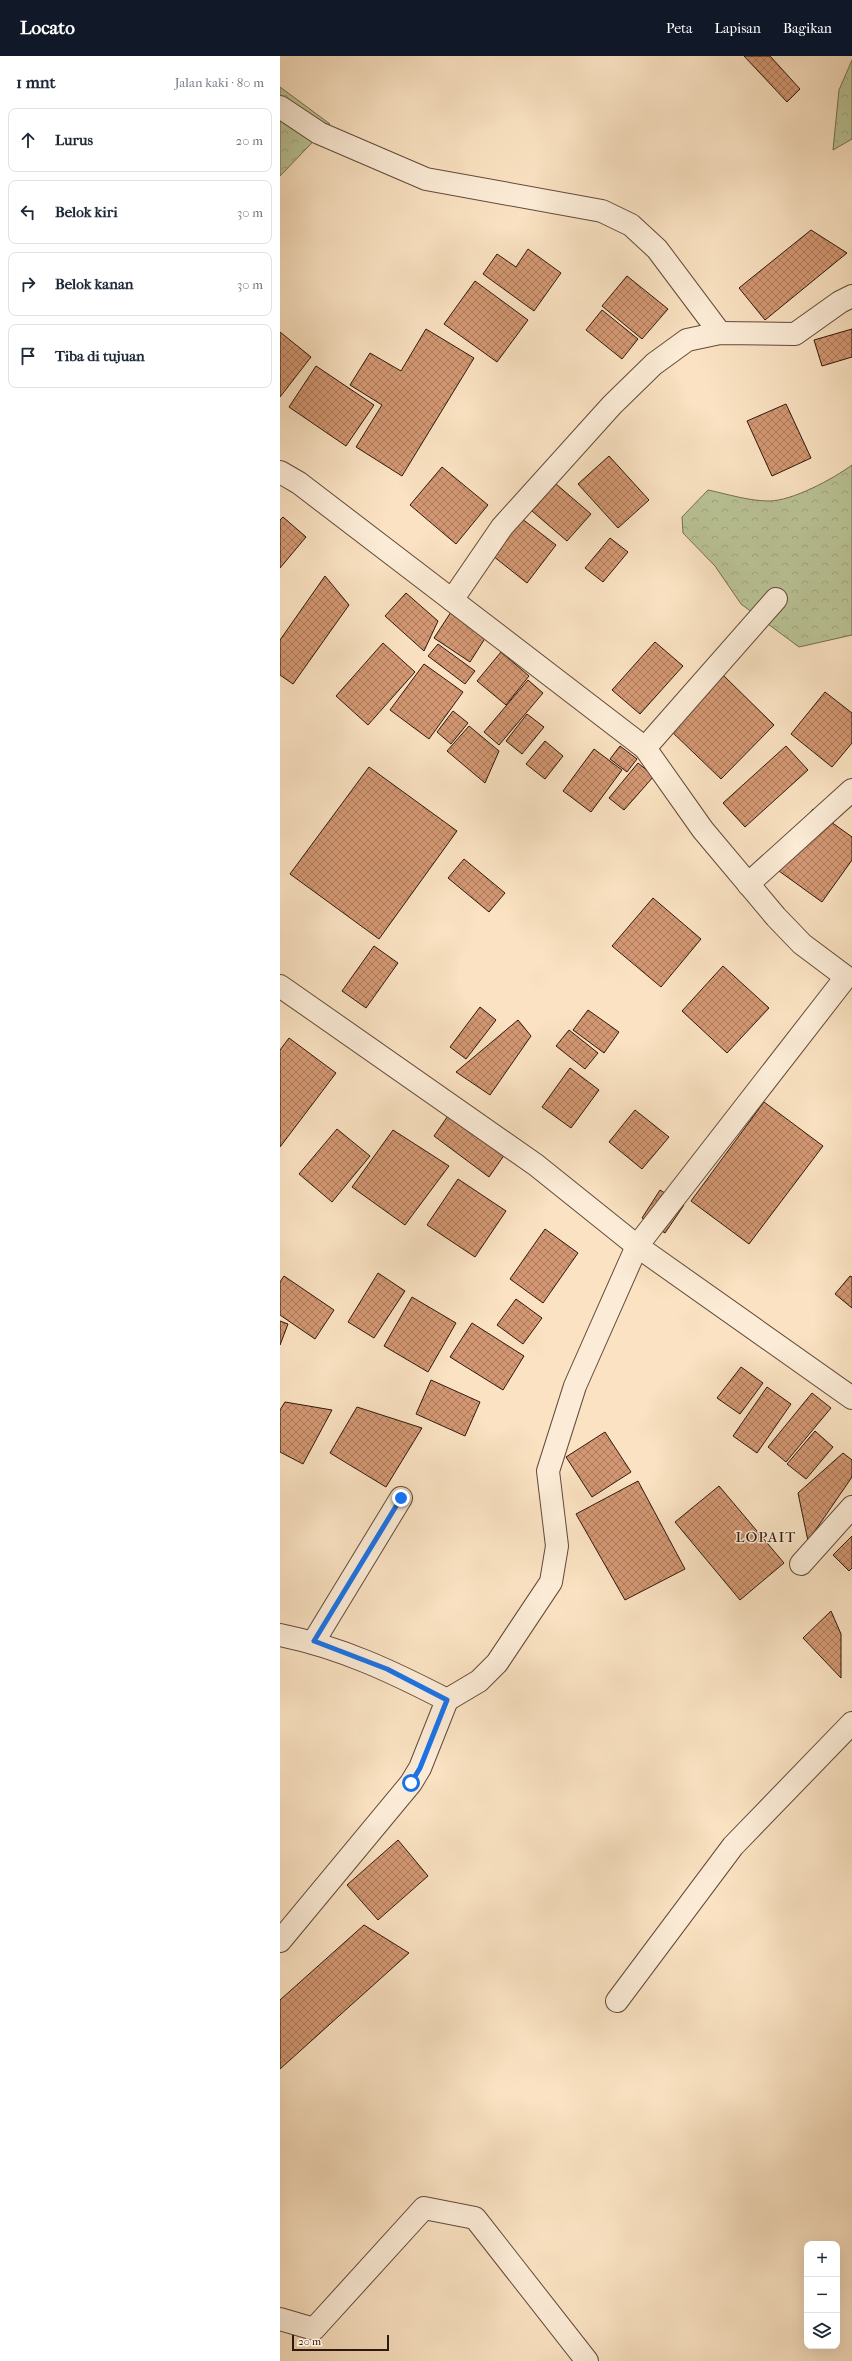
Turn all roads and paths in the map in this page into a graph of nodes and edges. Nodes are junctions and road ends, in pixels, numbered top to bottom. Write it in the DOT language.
graph roads {
  1 [pos="280,107"];
  2 [pos="852,296"];
  3 [pos="720,333"];
  4 [pos="280,472"];
  5 [pos="776,599"];
  6 [pos="452,600"];
  7 [pos="645,748"];
  8 [pos="852,790"];
  9 [pos="748,884"];
  10 [pos="849,973"];
  11 [pos="280,986"];
  12 [pos="637,1246"];
  13 [pos="852,1398"];
  14 [pos="401,1498"];
  15 [pos="852,1507"];
  16 [pos="801,1564"];
  17 [pos="280,1634"];
  18 [pos="314,1641"];
  19 [pos="447,1700"];
  20 [pos="852,1723"];
  21 [pos="280,1941"];
  22 [pos="617,2001"];
  23 [pos="280,2319"];
  24 [pos="587,2361"];
  1 -- 3 [label="street"];
  2 -- 3 [label="street"];
  3 -- 6 [label="street"];
  4 -- 6 [label="street"];
  5 -- 7 [label="street"];
  6 -- 7 [label="street"];
  7 -- 9 [label="street"];
  8 -- 9 [label="street"];
  9 -- 10 [label="street"];
  10 -- 12 [label="street"];
  11 -- 12 [label="street"];
  12 -- 13 [label="street"];
  12 -- 19 [label="street"];
  14 -- 18 [label="street"];
  15 -- 16 [label="street"];
  17 -- 18 [label="street"];
  18 -- 19 [label="street"];
  19 -- 21 [label="street"];
  20 -- 22 [label="street"];
  23 -- 24 [label="street"];
}
